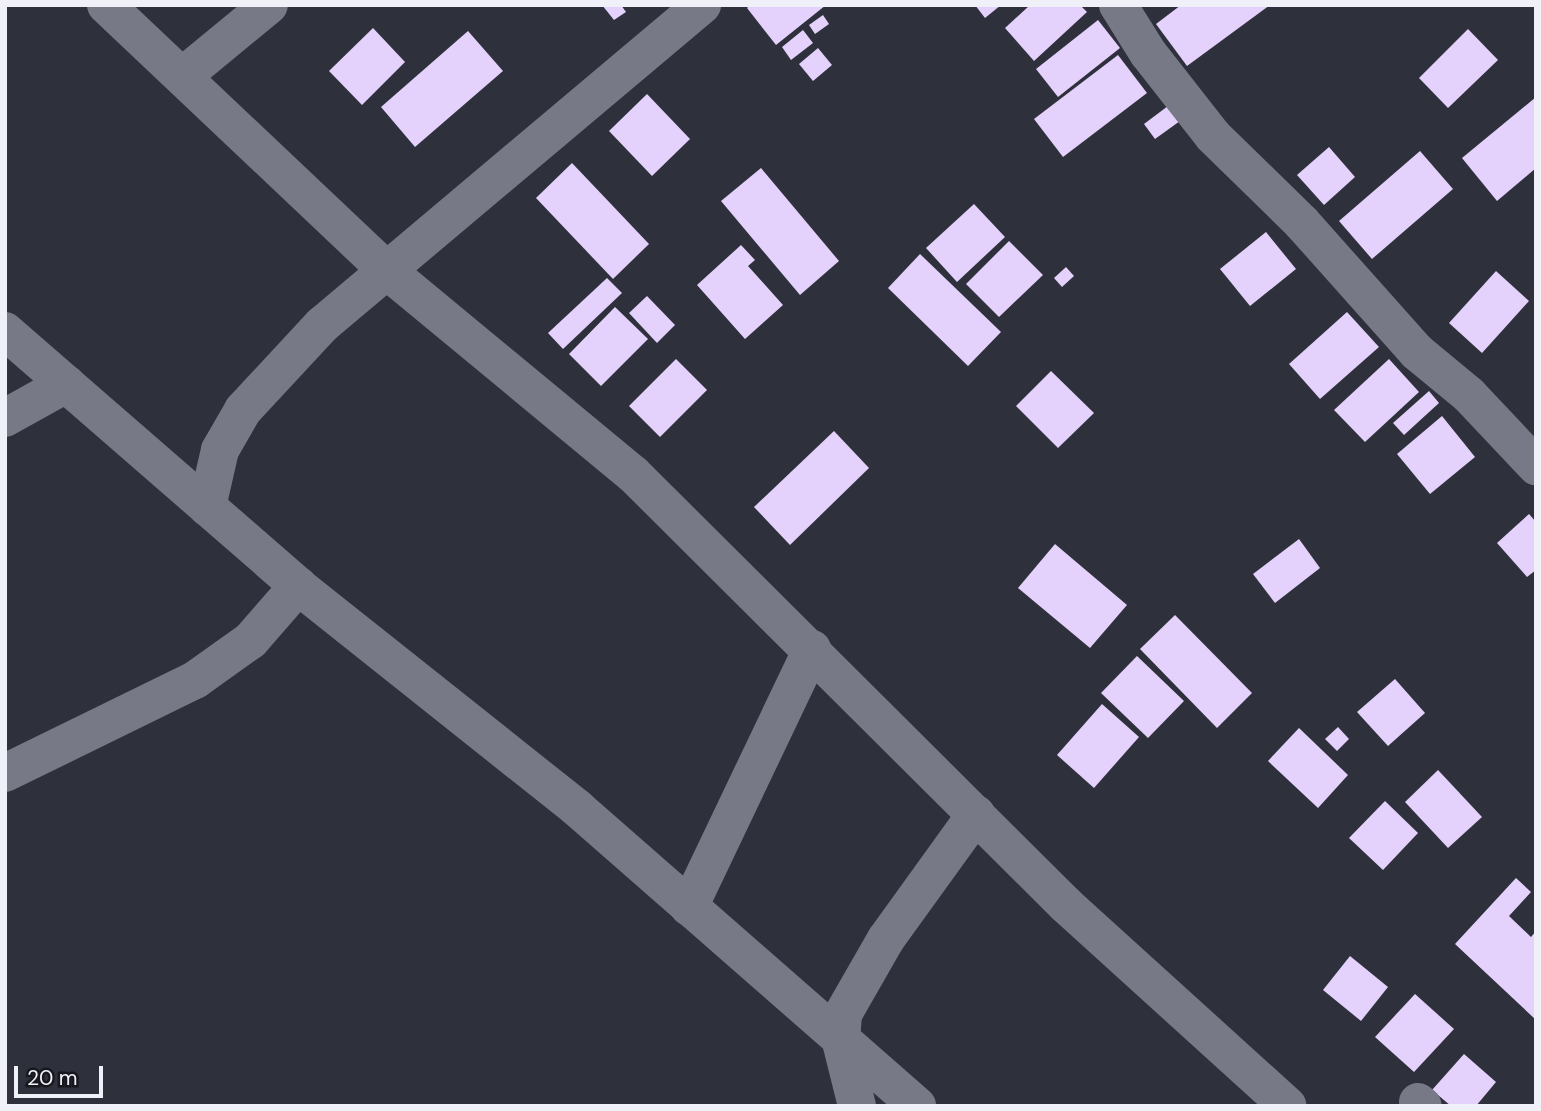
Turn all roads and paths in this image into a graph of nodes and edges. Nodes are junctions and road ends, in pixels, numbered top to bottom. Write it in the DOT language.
graph roads {
  1 [pos="106,5"];
  2 [pos="269,5"];
  3 [pos="702,5"];
  4 [pos="1118,5"];
  5 [pos="184,75"];
  6 [pos="385,269"];
  7 [pos="5,331"];
  8 [pos="66,384"];
  9 [pos="5,418"];
  10 [pos="1536,466"];
  11 [pos="207,507"];
  12 [pos="298,586"];
  13 [pos="812,649"];
  14 [pos="5,773"];
  15 [pos="976,814"];
  16 [pos="689,907"];
  17 [pos="841,1042"];
  18 [pos="857,1106"];
  19 [pos="917,1106"];
  20 [pos="1289,1106"];
  1 -- 5 [label="street"];
  2 -- 5 [label="street"];
  3 -- 6 [label="street"];
  4 -- 10 [label="street"];
  5 -- 6 [label="street"];
  6 -- 11 [label="street"];
  6 -- 13 [label="street"];
  7 -- 8 [label="street"];
  8 -- 9 [label="street"];
  8 -- 11 [label="street"];
  11 -- 12 [label="street"];
  12 -- 14 [label="street"];
  12 -- 16 [label="street"];
  13 -- 15 [label="street"];
  13 -- 16 [label="street"];
  15 -- 17 [label="street"];
  15 -- 20 [label="street"];
  16 -- 17 [label="street"];
  17 -- 18 [label="street"];
  17 -- 19 [label="street"];
}
